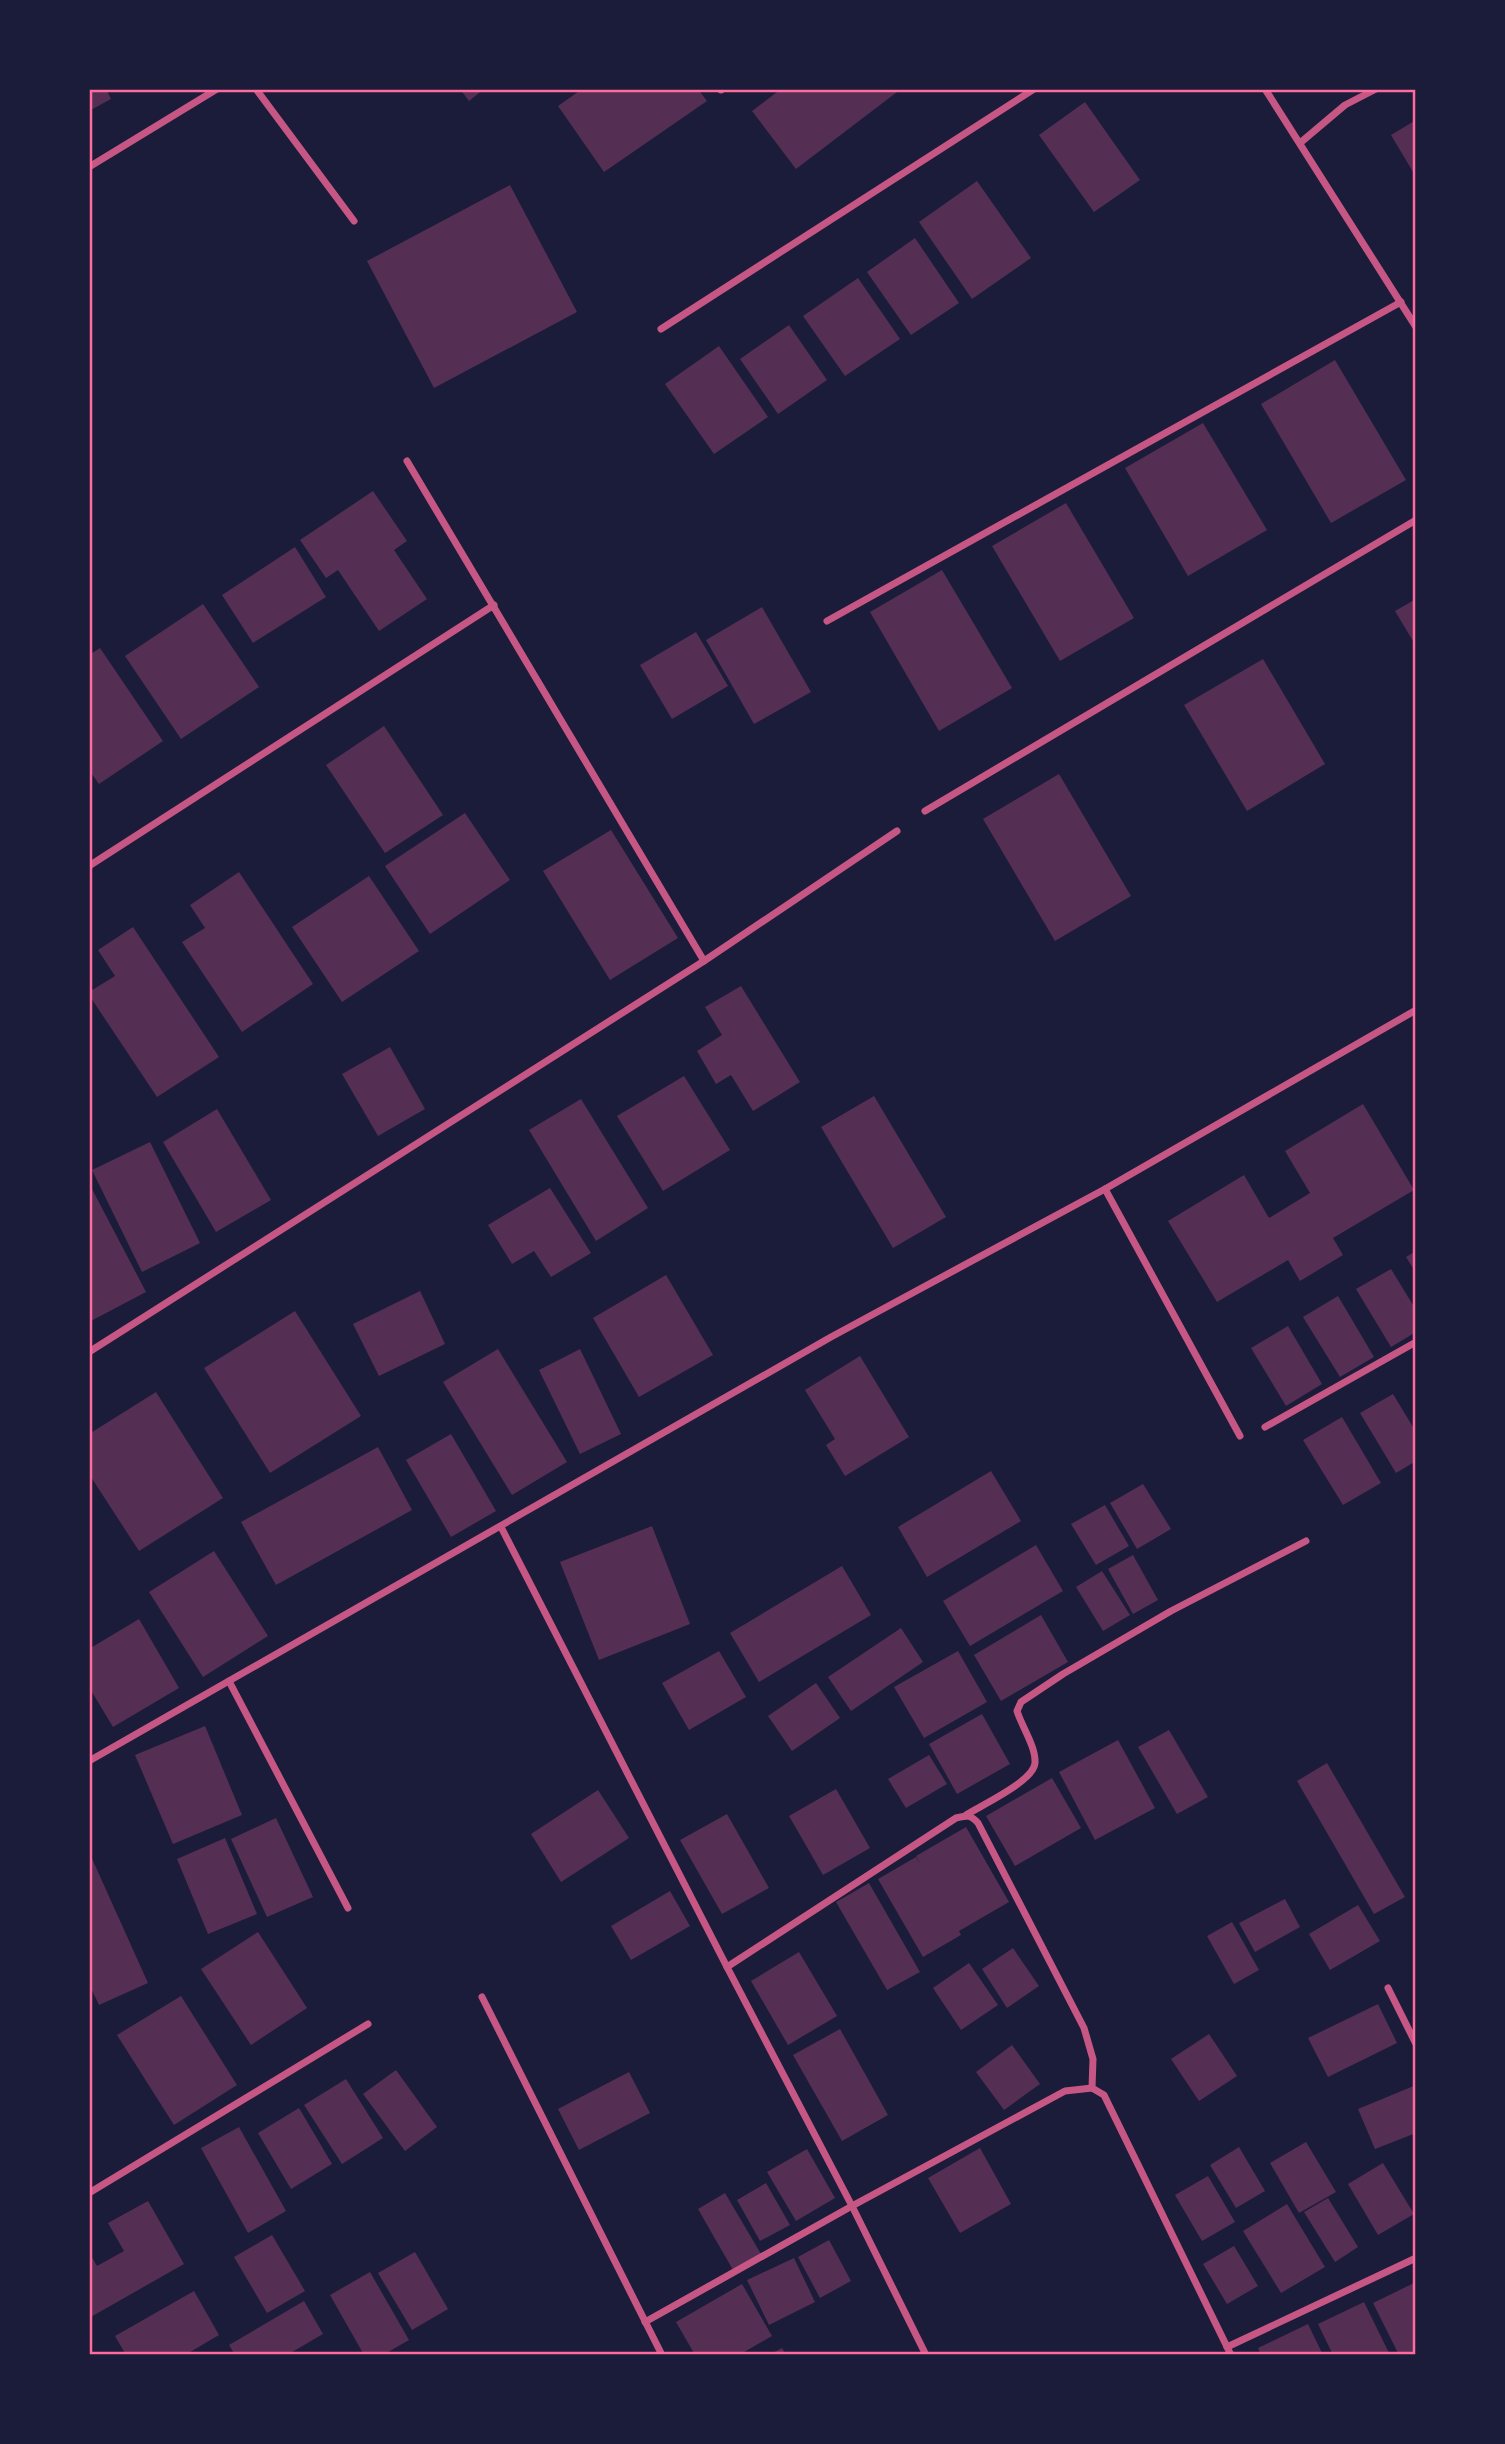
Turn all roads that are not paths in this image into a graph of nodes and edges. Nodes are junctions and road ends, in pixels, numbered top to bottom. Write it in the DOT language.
graph roads {
  1 [pos="217,89"];
  2 [pos="256,89"];
  3 [pos="1034,89"];
  4 [pos="1265,89"];
  5 [pos="1376,89"];
  6 [pos="1300,144"];
  7 [pos="89,167"];
  8 [pos="354,221"];
  9 [pos="1401,302"];
  10 [pos="1416,327"];
  11 [pos="661,329"];
  12 [pos="407,461"];
  13 [pos="1416,520"];
  14 [pos="494,605"];
  15 [pos="827,621"];
  16 [pos="925,811"];
  17 [pos="897,831"];
  18 [pos="89,866"];
  19 [pos="704,961"];
  20 [pos="1416,1010"];
  21 [pos="1105,1189"];
  22 [pos="1416,1342"];
  23 [pos="89,1352"];
  24 [pos="1265,1427"];
  25 [pos="1240,1436"];
  26 [pos="501,1527"];
  27 [pos="1306,1541"];
  28 [pos="229,1681"];
  29 [pos="89,1761"];
  30 [pos="965,1815"];
  31 [pos="348,1908"];
  32 [pos="727,1967"];
  33 [pos="1388,1989"];
  34 [pos="482,1997"];
  35 [pos="368,2024"];
  36 [pos="1416,2044"];
  37 [pos="1092,2088"];
  38 [pos="89,2193"];
  39 [pos="852,2206"];
  40 [pos="1416,2258"];
  41 [pos="645,2322"];
  42 [pos="1229,2351"];
  43 [pos="662,2355"];
  44 [pos="926,2355"];
  1 -- 7 [label="street"];
  2 -- 8 [label="street"];
  3 -- 11 [label="street"];
  4 -- 6 [label="street"];
  5 -- 6 [label="street"];
  6 -- 9 [label="street"];
  9 -- 10 [label="street"];
  9 -- 15 [label="street"];
  12 -- 14 [label="street"];
  13 -- 16 [label="street"];
  14 -- 18 [label="street"];
  14 -- 19 [label="street"];
  17 -- 19 [label="street"];
  19 -- 23 [label="street"];
  20 -- 21 [label="street"];
  21 -- 25 [label="street"];
  21 -- 26 [label="street"];
  22 -- 24 [label="street"];
  26 -- 28 [label="street"];
  26 -- 32 [label="street"];
  27 -- 30 [label="street"];
  28 -- 29 [label="street"];
  28 -- 31 [label="street"];
  30 -- 32 [label="street"];
  30 -- 37 [label="street"];
  32 -- 39 [label="street"];
  33 -- 36 [label="street"];
  34 -- 41 [label="street"];
  35 -- 38 [label="street"];
  37 -- 39 [label="street"];
  37 -- 42 [label="street"];
  39 -- 41 [label="street"];
  39 -- 44 [label="street"];
  40 -- 42 [label="street"];
  41 -- 43 [label="street"];
}
